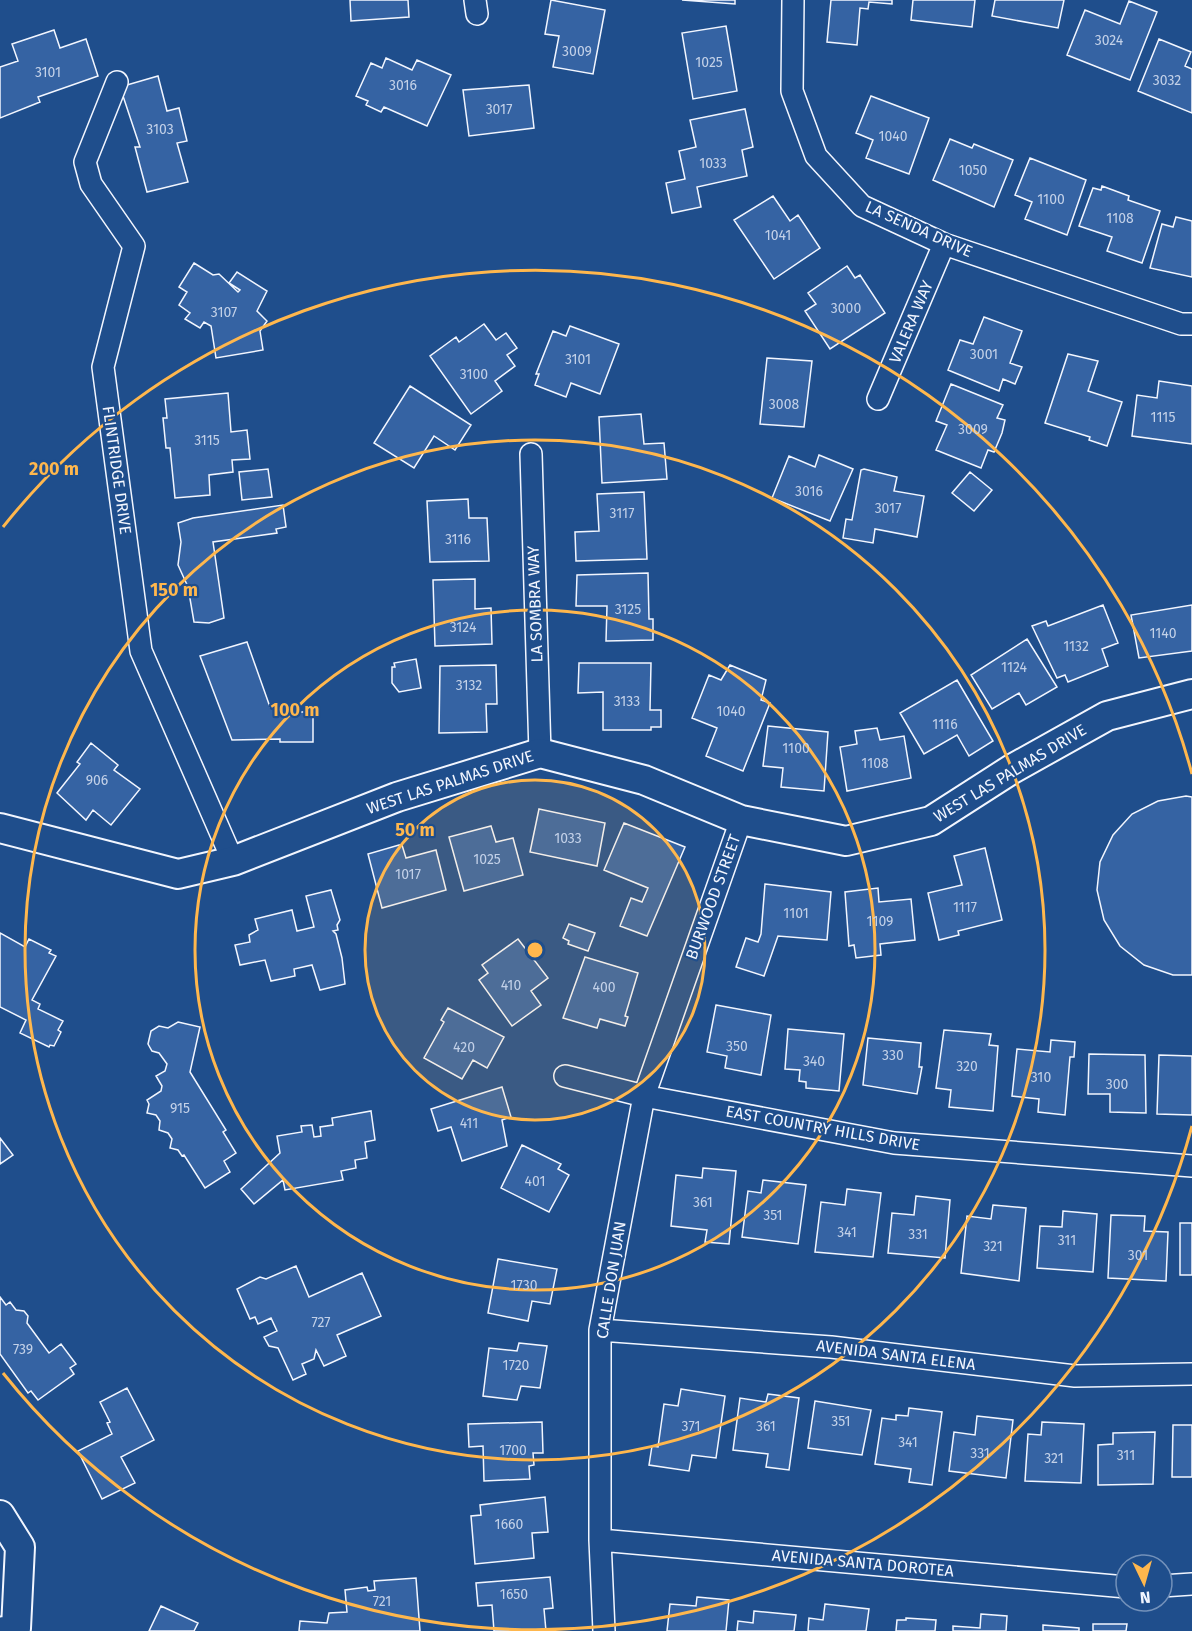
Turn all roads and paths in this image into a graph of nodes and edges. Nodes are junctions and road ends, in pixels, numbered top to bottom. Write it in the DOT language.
graph roads {
  1 [pos="793,0"];
  2 [pos="117,82"];
  3 [pos="944,244"];
  4 [pos="1192,324"];
  5 [pos="878,399"];
  6 [pos="531,454"];
  7 [pos="1192,694"];
  8 [pos="540,753"];
  9 [pos="741,820"];
  10 [pos="0,828"];
  11 [pos="233,861"];
  12 [pos="685,974"];
  13 [pos="565,1076"];
  14 [pos="644,1096"];
  15 [pos="1192,1166"];
  16 [pos="600,1330"];
  17 [pos="1192,1374"];
  18 [pos="0,1515"];
  19 [pos="600,1540"];
  20 [pos="1192,1584"];
  21 [pos="1174,1585"];
  22 [pos="1114,1586"];
  23 [pos="13,1630"];
  24 [pos="603,1631"];
  1 -- 3 [label="street, LA SENDA DRIVE"];
  2 -- 11 [label="street, FLINTRIDGE DRIVE"];
  3 -- 4 [label="street, LA SENDA DRIVE"];
  3 -- 5 [label="street, VALERA WAY"];
  6 -- 8 [label="street, LA SOMBRA WAY"];
  7 -- 9 [label="street, WEST LAS PALMAS DRIVE"];
  8 -- 9 [label="street, WEST LAS PALMAS DRIVE"];
  8 -- 11 [label="street, WEST LAS PALMAS DRIVE"];
  9 -- 12 [label="street, BURWOOD STREET"];
  10 -- 11 [label="street, WEST LAS PALMAS DRIVE"];
  12 -- 14 [label="street, CALLE DON JUAN"];
  13 -- 14 [label="street, EAST COUNTRY HILLS DRIVE"];
  14 -- 15 [label="street, EAST COUNTRY HILLS DRIVE"];
  14 -- 16 [label="street, CALLE DON JUAN"];
  16 -- 17 [label="street, AVENIDA SANTA ELENA"];
  16 -- 19 [label="street, CALLE DON JUAN"];
  18 -- 23 [label="street"];
  19 -- 22 [label="street, AVENIDA SANTA DOROTEA"];
  19 -- 24 [label="street, CALLE DON JUAN"];
  20 -- 21 [label="street"];
}
